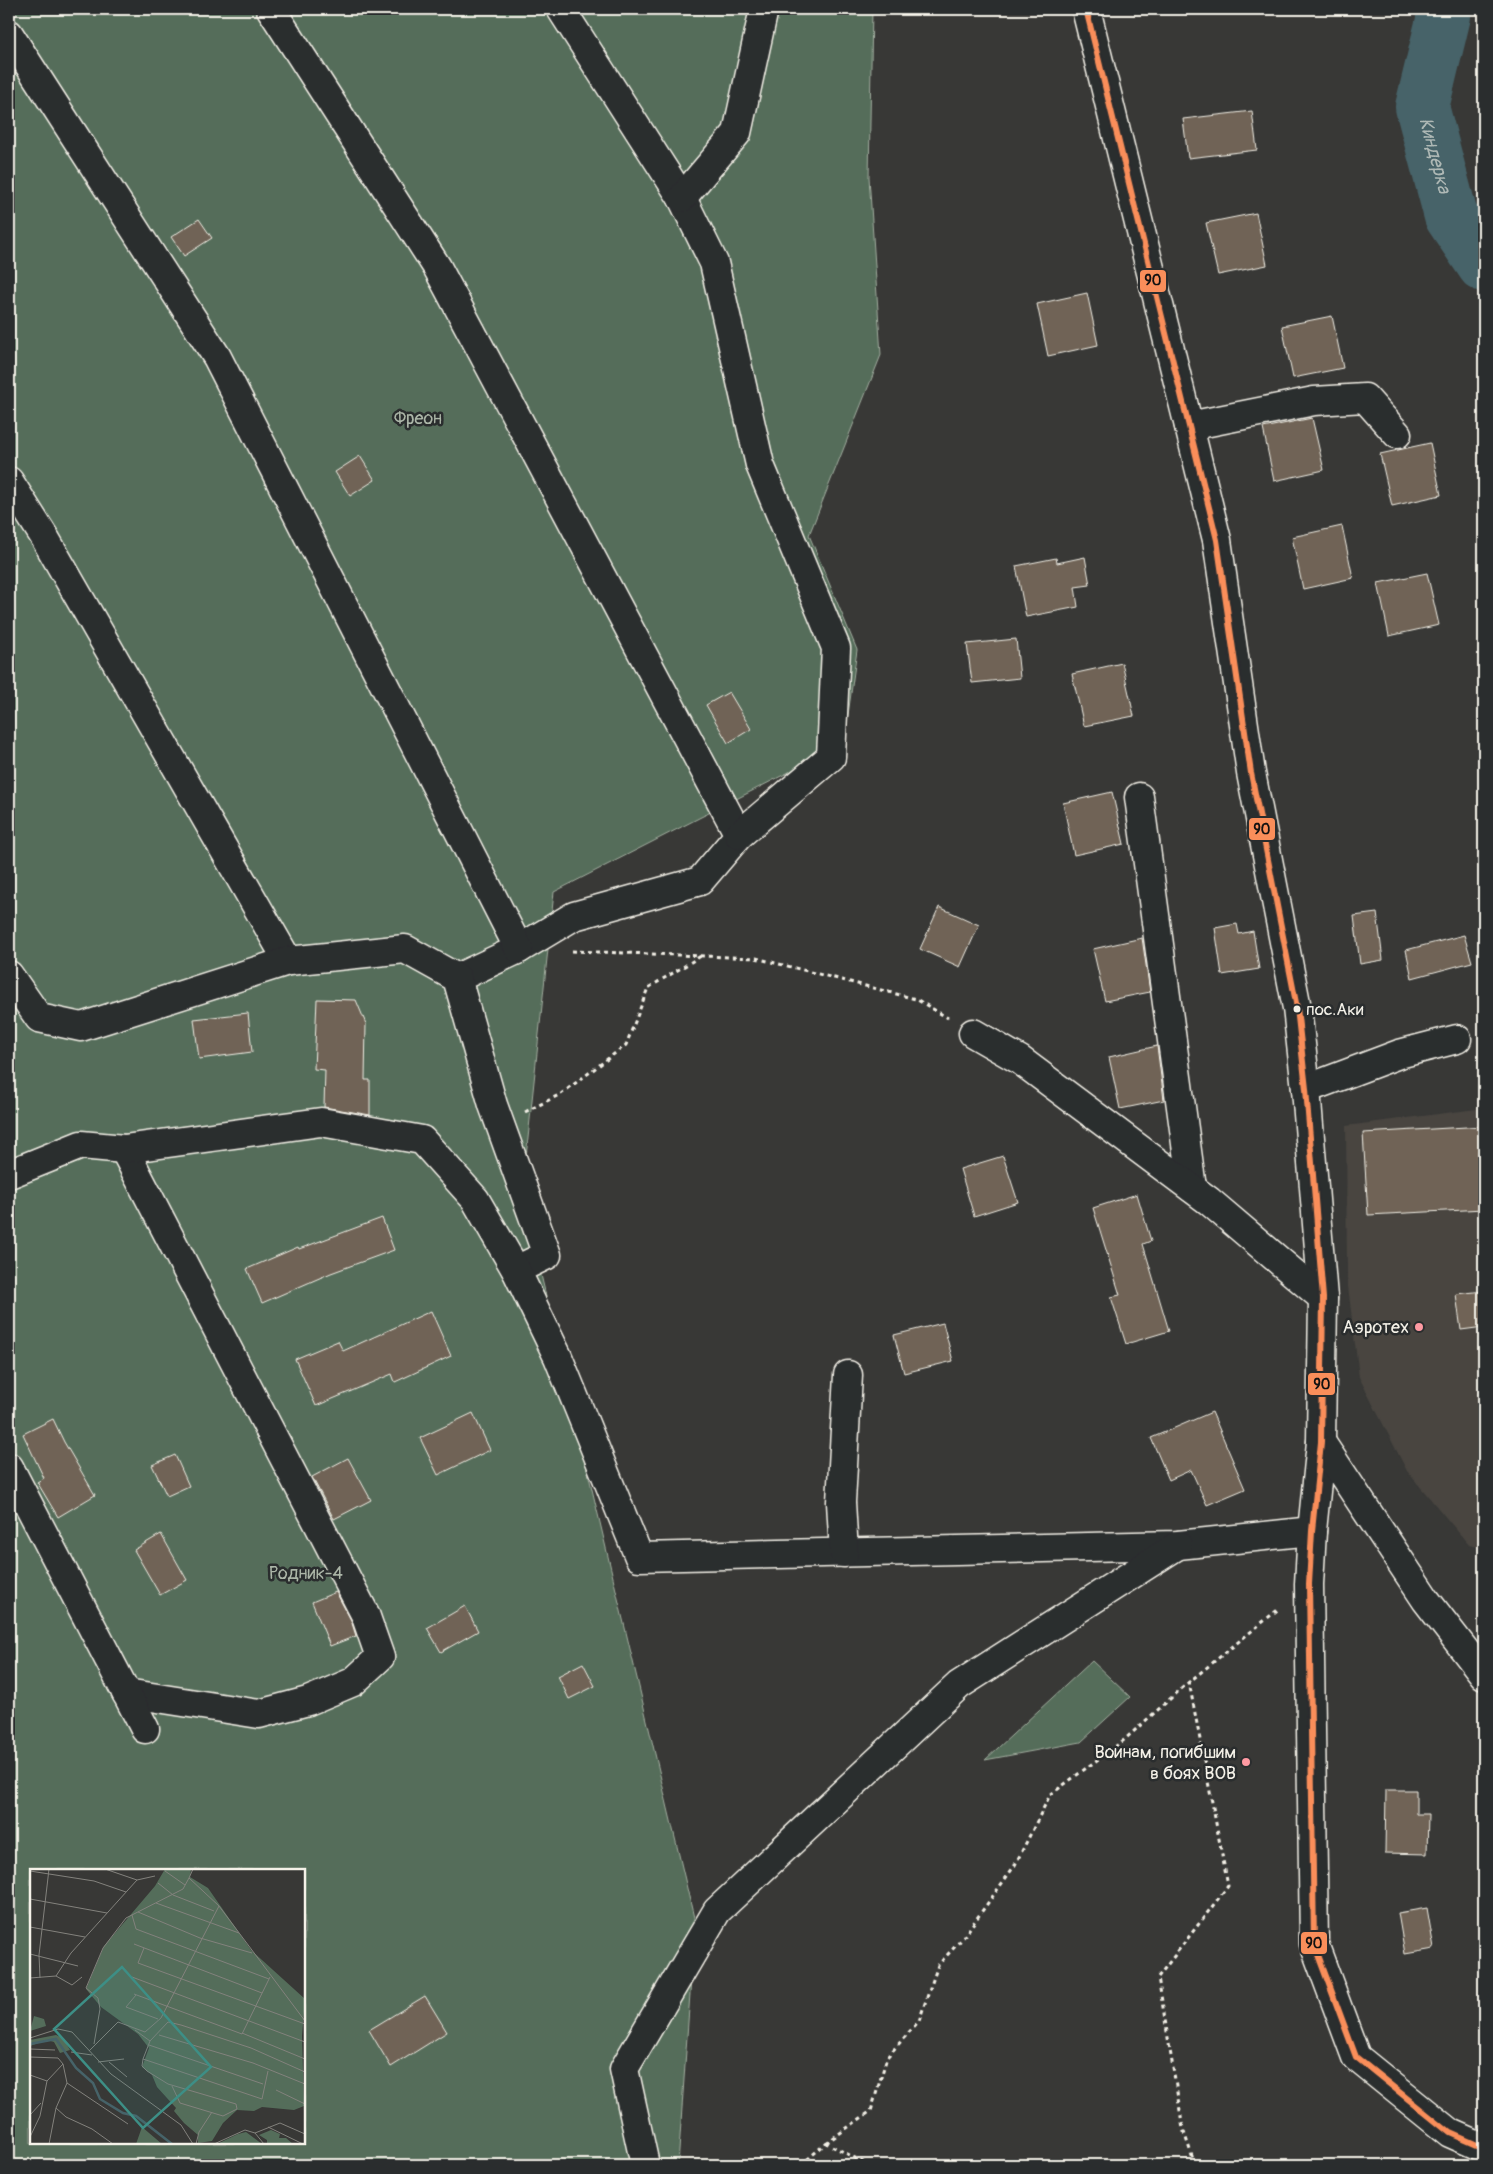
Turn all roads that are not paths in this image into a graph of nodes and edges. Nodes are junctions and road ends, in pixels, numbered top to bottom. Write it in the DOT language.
graph roads {
  1 [pos="271,9"];
  2 [pos="560,9"];
  3 [pos="764,9"];
  4 [pos="1086,9"];
  5 [pos="9,34"];
  6 [pos="682,198"];
  7 [pos="1189,426"];
  8 [pos="1396,434"];
  9 [pos="9,481"];
  10 [pos="1139,797"];
  11 [pos="739,835"];
  12 [pos="519,949"];
  13 [pos="288,960"];
  14 [pos="9,975"];
  15 [pos="457,978"];
  16 [pos="973,1033"];
  17 [pos="1457,1039"];
  18 [pos="1306,1089"];
  19 [pos="124,1149"];
  20 [pos="9,1174"];
  21 [pos="1192,1188"];
  22 [pos="516,1270"];
  23 [pos="1323,1298"];
  24 [pos="848,1375"];
  25 [pos="1321,1442"];
  26 [pos="9,1467"];
  27 [pos="1312,1531"];
  28 [pos="1178,1545"];
  29 [pos="844,1553"];
  30 [pos="1484,1675"];
  31 [pos="126,1693"];
  32 [pos="145,1730"];
  33 [pos="1484,2148"];
  34 [pos="645,2165"];
  1 -- 11 [label="street"];
  2 -- 6 [label="street"];
  3 -- 6 [label="street"];
  4 -- 7 [label="street"];
  5 -- 12 [label="street"];
  6 -- 11 [label="street"];
  7 -- 8 [label="street"];
  7 -- 18 [label="street"];
  9 -- 13 [label="street"];
  10 -- 21 [label="street"];
  11 -- 12 [label="street"];
  12 -- 15 [label="street"];
  13 -- 14 [label="street"];
  13 -- 15 [label="street"];
  15 -- 22 [label="street"];
  16 -- 21 [label="street"];
  17 -- 18 [label="street"];
  18 -- 23 [label="street"];
  19 -- 20 [label="street"];
  19 -- 22 [label="street"];
  19 -- 31 [label="street"];
  21 -- 23 [label="street"];
  22 -- 29 [label="street"];
  23 -- 25 [label="street"];
  24 -- 29 [label="street"];
  25 -- 27 [label="street"];
  25 -- 30 [label="street"];
  26 -- 31 [label="street"];
  27 -- 28 [label="street"];
  27 -- 33 [label="street"];
  28 -- 29 [label="street"];
  28 -- 34 [label="street"];
  31 -- 32 [label="street"];
}
